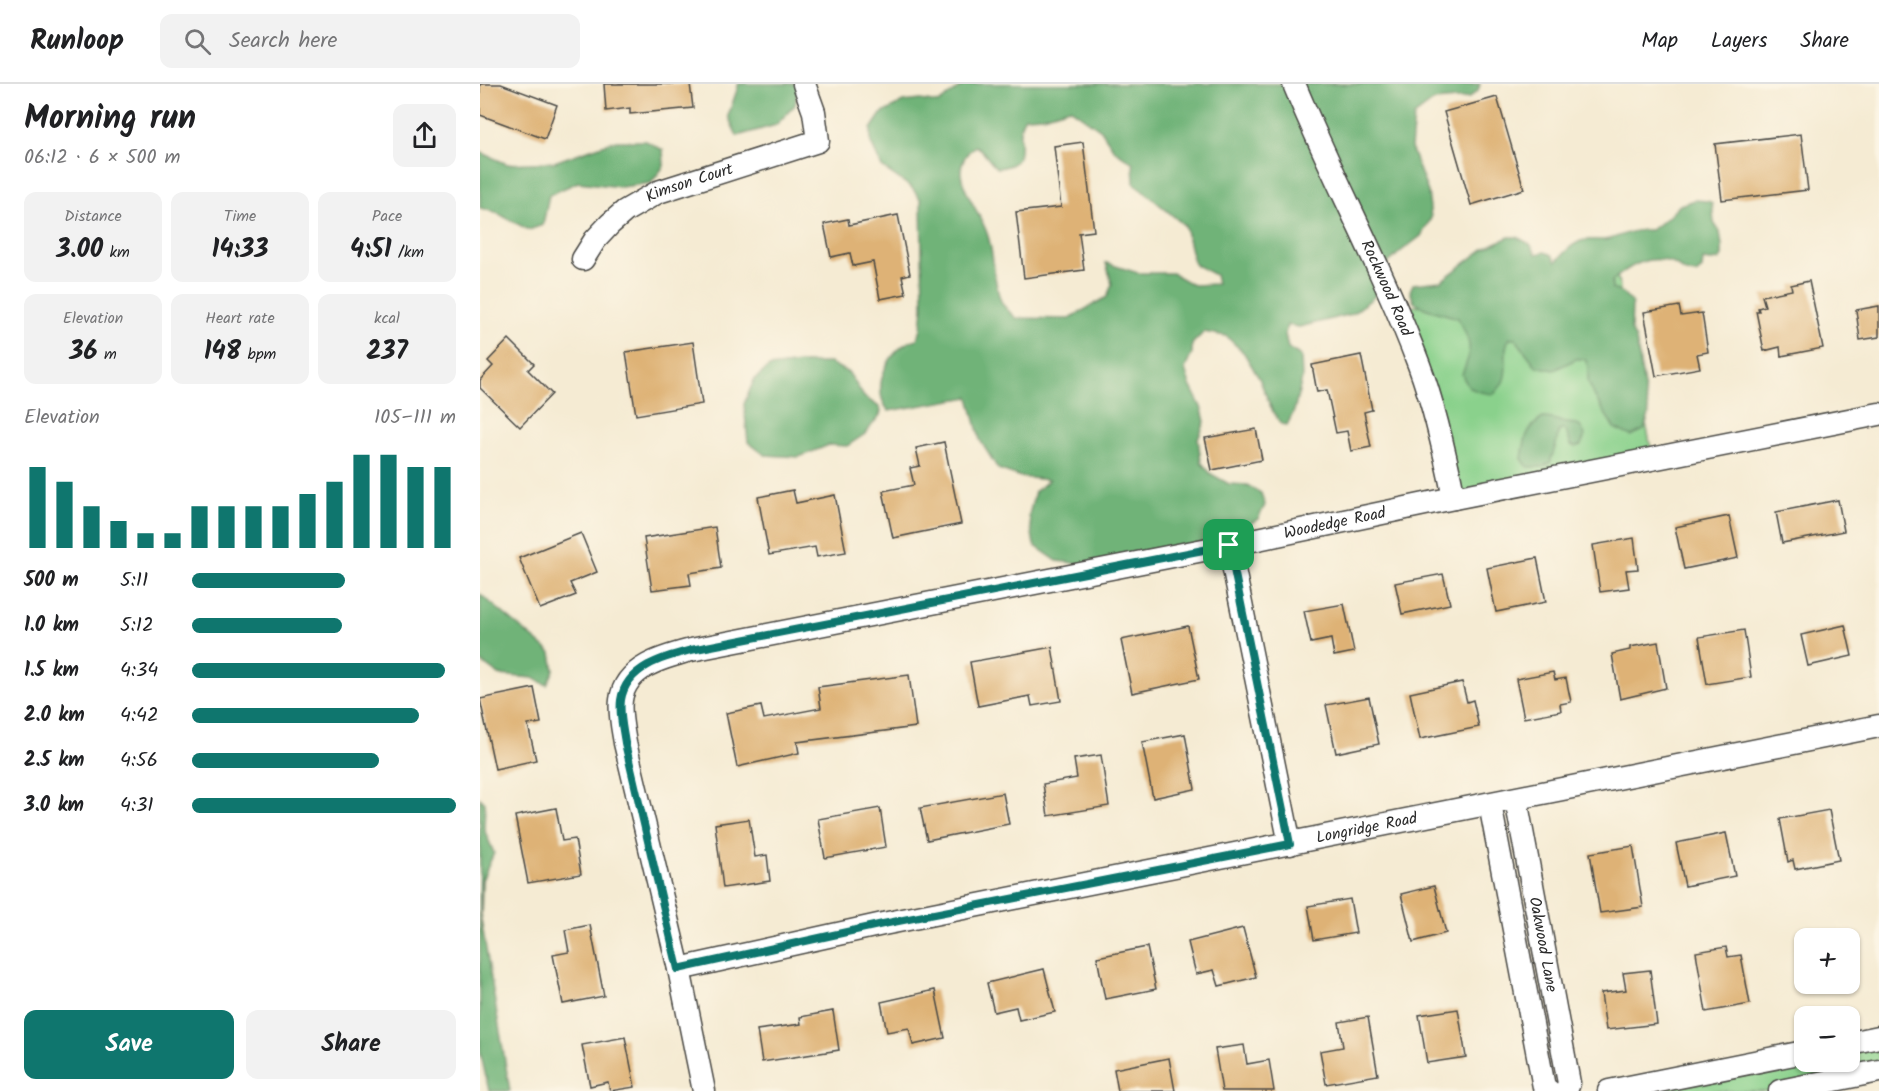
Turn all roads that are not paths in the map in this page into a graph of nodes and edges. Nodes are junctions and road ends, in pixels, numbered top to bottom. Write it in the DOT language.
graph roads {
  1 [pos="804,84"];
  2 [pos="1294,84"];
  3 [pos="583,259"];
  4 [pos="1879,414"];
  5 [pos="1454,498"];
  6 [pos="1229,545"];
  7 [pos="1879,726"];
  8 [pos="1516,799"];
  9 [pos="1490,804"];
  10 [pos="1290,844"];
  11 [pos="678,969"];
  12 [pos="1879,1037"];
  13 [pos="1860,1041"];
  14 [pos="1794,1054"];
  15 [pos="1879,1071"];
  16 [pos="704,1091"];
  17 [pos="1549,1091"];
  18 [pos="1566,1091"];
  19 [pos="1609,1091"];
  20 [pos="1780,1091"];
  1 -- 3 [label="street, Kimson Court"];
  2 -- 5 [label="street, Rockwood Road"];
  4 -- 5 [label="street, Woodedge Road"];
  5 -- 6 [label="street, Woodedge Road"];
  6 -- 10 [label="street"];
  6 -- 11 [label="street, Woodedge Road"];
  7 -- 8 [label="street, Longridge Road"];
  8 -- 9 [label="street, Longridge Road"];
  8 -- 18 [label="street, Oakwood Lane"];
  9 -- 10 [label="street, Longridge Road"];
  9 -- 17 [label="street, Oakwood Lane"];
  10 -- 11 [label="street, Longridge Road"];
  11 -- 16 [label="street"];
  12 -- 13 [label="street"];
  14 -- 19 [label="street"];
  15 -- 20 [label="street"];
}
